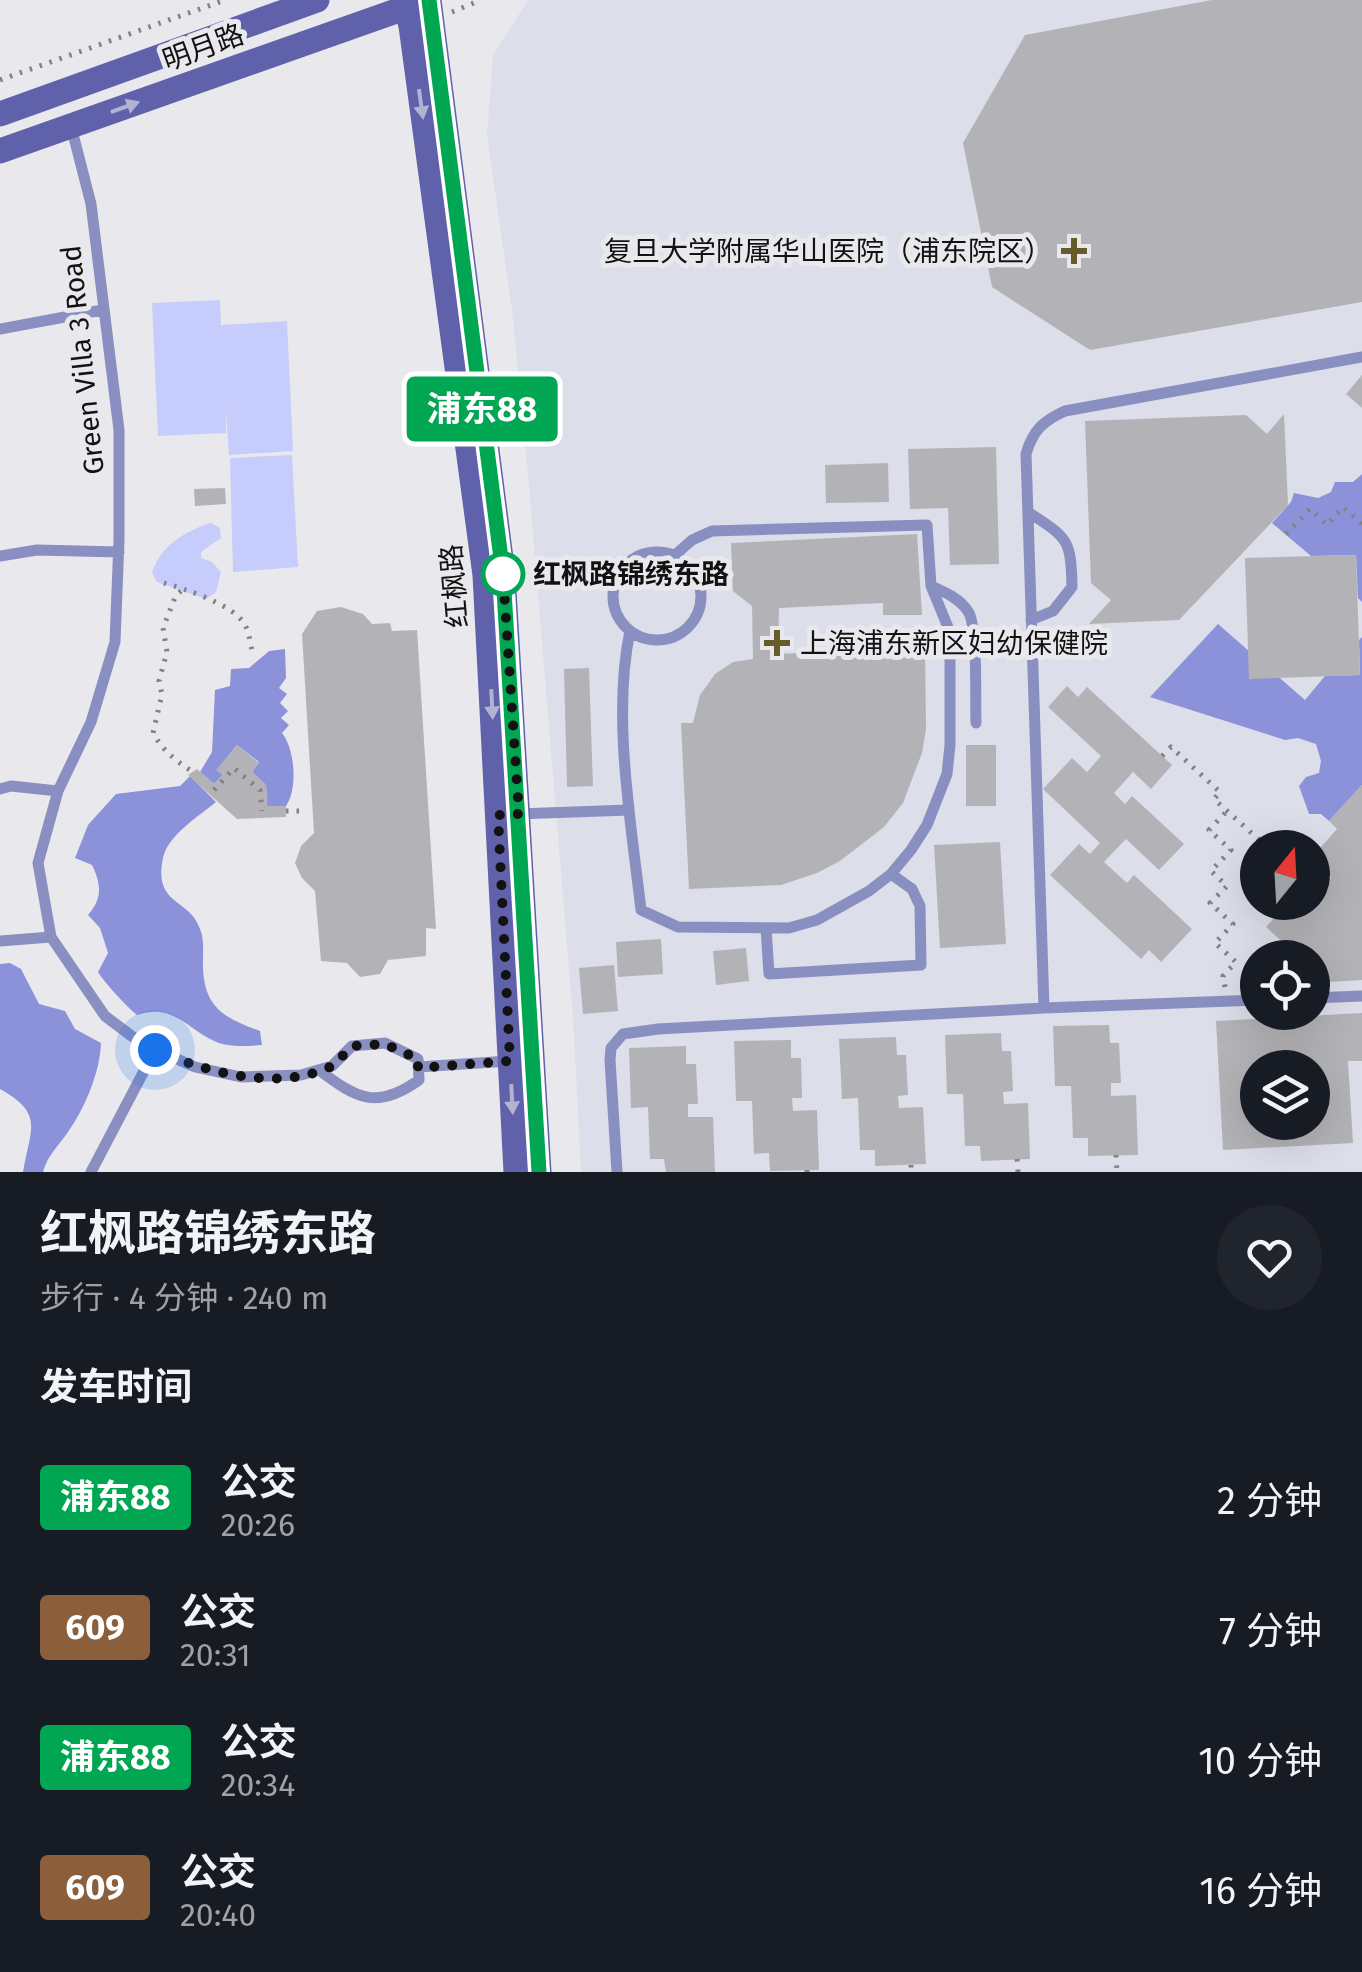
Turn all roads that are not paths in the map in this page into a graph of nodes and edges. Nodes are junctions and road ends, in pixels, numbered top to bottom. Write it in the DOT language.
graph roads {
  1 [pos="316,0"];
  2 [pos="416,2"];
  3 [pos="0,114"];
  4 [pos="71,126"];
  5 [pos="0,151"];
  6 [pos="102,310"];
  7 [pos="0,329"];
  8 [pos="1362,357"];
  9 [pos="1028,512"];
  10 [pos="119,552"];
  11 [pos="0,556"];
  12 [pos="675,556"];
  13 [pos="931,586"];
  14 [pos="1031,620"];
  15 [pos="630,630"];
  16 [pos="976,723"];
  17 [pos="0,789"];
  18 [pos="58,791"];
  19 [pos="629,810"];
  20 [pos="508,815"];
  21 [pos="891,874"];
  22 [pos="766,928"];
  23 [pos="51,938"];
  24 [pos="0,942"];
  25 [pos="1362,996"];
  26 [pos="1330,997"];
  27 [pos="1240,1001"];
  28 [pos="1044,1008"];
  29 [pos="155,1050"];
  30 [pos="510,1061"];
  31 [pos="418,1068"];
  32 [pos="319,1070"];
  33 [pos="91,1172"];
  34 [pos="516,1172"];
  35 [pos="540,1172"];
  36 [pos="617,1172"];
  1 -- 3 [label="street, 明月路"];
  4 -- 2 [label="street, 明月路, one-way"];
  2 -- 20 [label="street, 红枫路"];
  4 -- 5 [label="street, 明月路"];
  4 -- 6 [label="lane, Green Villa 3 Road"];
  6 -- 7 [label="lane"];
  6 -- 10 [label="lane, Green Villa 3 Road"];
  8 -- 9 [label="lane"];
  9 -- 14 [label="lane"];
  9 -- 14 [label="lane"];
  10 -- 11 [label="lane"];
  10 -- 18 [label="lane, Green Villa 3 Road"];
  12 -- 13 [label="lane"];
  12 -- 15 [label="lane"];
  12 -- 15 [label="lane"];
  13 -- 16 [label="lane"];
  13 -- 21 [label="lane"];
  14 -- 28 [label="lane"];
  15 -- 19 [label="lane"];
  17 -- 18 [label="lane"];
  18 -- 23 [label="lane, Green Villa 3 Road"];
  19 -- 20 [label="lane"];
  19 -- 22 [label="lane"];
  20 -- 30 [label="street, 红枫路"];
  20 -- 35 [label="street, 红枫路"];
  21 -- 22 [label="lane"];
  21 -- 22 [label="lane"];
  23 -- 24 [label="lane"];
  23 -- 29 [label="lane, Green Villa 3 Road"];
  25 -- 26 [label="lane"];
  27 -- 28 [label="lane"];
  28 -- 36 [label="lane"];
  29 -- 32 [label="lane, Green Villa 3 Road"];
  29 -- 33 [label="lane"];
  30 -- 31 [label="lane"];
  30 -- 34 [label="street, 红枫路, one-way"];
  31 -- 32 [label="lane, Green Villa 3 Road"];
  31 -- 32 [label="lane"];
}
